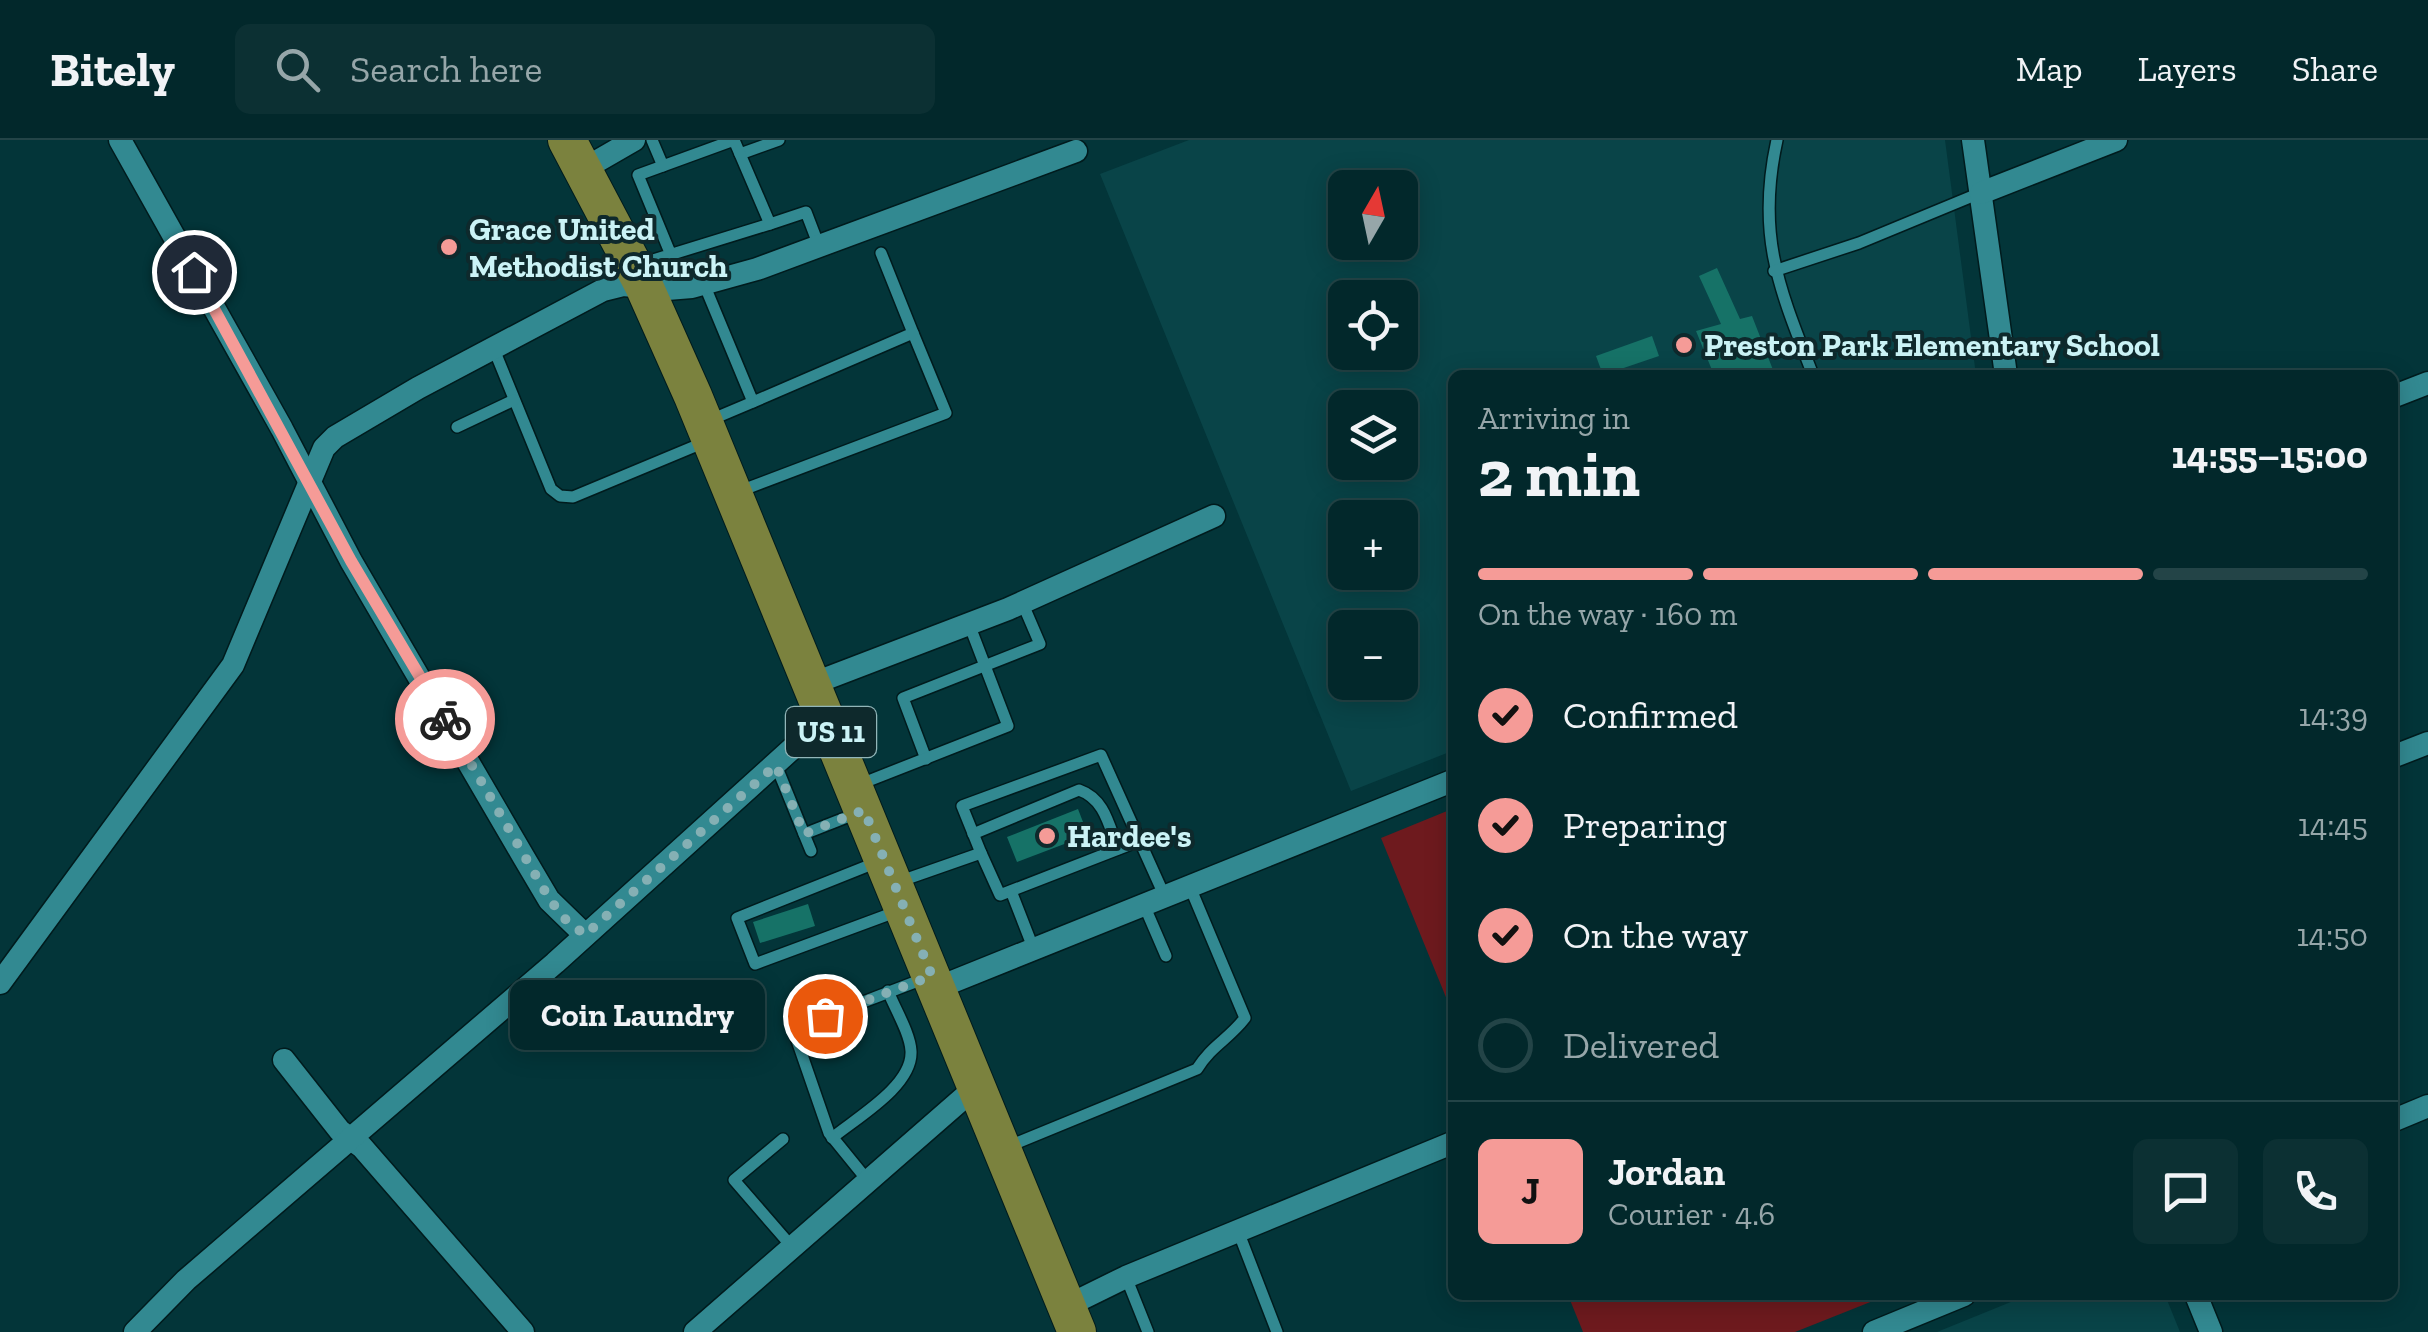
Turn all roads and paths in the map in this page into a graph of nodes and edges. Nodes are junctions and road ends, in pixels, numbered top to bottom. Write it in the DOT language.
graph roads {
  1 [pos="120,140"];
  2 [pos="634,140"];
  3 [pos="652,140"];
  4 [pos="780,140"];
  5 [pos="1777,140"];
  6 [pos="1973,140"];
  7 [pos="2116,140"];
  8 [pos="1076,151"];
  9 [pos="740,154"];
  10 [pos="574,155"];
  11 [pos="663,166"];
  12 [pos="1981,193"];
  13 [pos="770,224"];
  14 [pos="819,246"];
  15 [pos="880,253"];
  16 [pos="671,255"];
  17 [pos="1774,271"];
  18 [pos="639,276"];
  19 [pos="704,284"];
  20 [pos="913,333"];
  21 [pos="493,346"];
  22 [pos="1810,370"];
  23 [pos="2005,370"];
  24 [pos="2428,383"];
  25 [pos="2398,395"];
  26 [pos="514,400"];
  27 [pos="753,402"];
  28 [pos="456,428"];
  29 [pos="708,431"];
  30 [pos="309,482"];
  31 [pos="734,494"];
  32 [pos="1214,516"];
  33 [pos="1022,602"];
  34 [pos="969,624"];
  35 [pos="984,665"];
  36 [pos="819,701"];
  37 [pos="2428,743"];
  38 [pos="2398,756"];
  39 [pos="926,758"];
  40 [pos="776,765"];
  41 [pos="1448,784"];
  42 [pos="859,799"];
  43 [pos="804,834"];
  44 [pos="973,834"];
  45 [pos="1139,841"];
  46 [pos="1118,849"];
  47 [pos="811,851"];
  48 [pos="981,853"];
  49 [pos="894,884"];
  50 [pos="1190,887"];
  51 [pos="1010,892"];
  52 [pos="1154,901"];
  53 [pos="585,935"];
  54 [pos="1034,950"];
  55 [pos="1166,956"];
  56 [pos="935,982"];
  57 [pos="0,984"];
  58 [pos="888,991"];
  59 [pos="284,1060"];
  60 [pos="978,1086"];
  61 [pos="2428,1106"];
  62 [pos="2398,1118"];
  63 [pos="832,1138"];
  64 [pos="351,1139"];
  65 [pos="783,1139"];
  66 [pos="1448,1144"];
  67 [pos="1003,1149"];
  68 [pos="869,1182"];
  69 [pos="1238,1231"];
  70 [pos="794,1248"];
  71 [pos="1126,1277"];
  72 [pos="1952,1300"];
  73 [pos="2198,1300"];
  74 [pos="1072,1319"];
  75 [pos="135,1332"];
  76 [pos="524,1332"];
  77 [pos="694,1332"];
  78 [pos="1148,1332"];
  79 [pos="1277,1332"];
  80 [pos="1874,1332"];
  81 [pos="2211,1332"];
  1 -- 30 [label="street"];
  2 -- 10 [label="street"];
  3 -- 11 [label="lane"];
  4 -- 9 [label="lane"];
  5 -- 17 [label="lane"];
  6 -- 12 [label="street"];
  7 -- 12 [label="street"];
  8 -- 14 [label="street"];
  9 -- 11 [label="lane"];
  9 -- 13 [label="lane"];
  10 -- 18 [label="main road, US 11"];
  11 -- 16 [label="lane"];
  12 -- 17 [label="lane"];
  12 -- 23 [label="street"];
  13 -- 14 [label="lane"];
  13 -- 16 [label="lane"];
  14 -- 19 [label="street"];
  15 -- 20 [label="lane"];
  16 -- 18 [label="lane"];
  17 -- 22 [label="lane"];
  18 -- 19 [label="street"];
  18 -- 21 [label="street"];
  18 -- 29 [label="main road, US 11"];
  19 -- 27 [label="lane"];
  20 -- 27 [label="lane"];
  20 -- 31 [label="lane"];
  21 -- 26 [label="lane"];
  21 -- 30 [label="street"];
  24 -- 25 [label="street"];
  26 -- 28 [label="lane"];
  26 -- 29 [label="lane"];
  27 -- 29 [label="lane"];
  29 -- 31 [label="main road, US 11"];
  30 -- 53 [label="street"];
  30 -- 57 [label="street"];
  31 -- 36 [label="main road, US 11"];
  32 -- 33 [label="street"];
  33 -- 34 [label="street"];
  33 -- 35 [label="lane"];
  34 -- 35 [label="lane"];
  34 -- 36 [label="street"];
  35 -- 39 [label="lane"];
  35 -- 39 [label="lane"];
  36 -- 40 [label="street"];
  36 -- 42 [label="main road, US 11"];
  37 -- 38 [label="street"];
  39 -- 42 [label="lane"];
  40 -- 43 [label="lane"];
  40 -- 53 [label="street"];
  41 -- 50 [label="street"];
  42 -- 43 [label="lane"];
  42 -- 49 [label="main road, US 11"];
  43 -- 47 [label="lane"];
  44 -- 45 [label="lane"];
  44 -- 46 [label="lane"];
  44 -- 48 [label="lane"];
  45 -- 46 [label="lane"];
  45 -- 52 [label="lane"];
  46 -- 51 [label="lane"];
  48 -- 49 [label="lane"];
  48 -- 51 [label="lane"];
  49 -- 49 [label="lane"];
  49 -- 56 [label="main road, US 11"];
  50 -- 52 [label="street"];
  50 -- 67 [label="lane"];
  51 -- 54 [label="lane"];
  52 -- 54 [label="street"];
  52 -- 55 [label="lane"];
  53 -- 64 [label="street"];
  54 -- 56 [label="street"];
  56 -- 58 [label="lane"];
  56 -- 60 [label="main road, US 11"];
  58 -- 63 [label="lane"];
  58 -- 63 [label="lane"];
  59 -- 64 [label="street"];
  60 -- 67 [label="main road, US 11"];
  60 -- 68 [label="street"];
  61 -- 62 [label="street"];
  63 -- 68 [label="lane"];
  64 -- 75 [label="street"];
  64 -- 76 [label="street"];
  65 -- 70 [label="lane"];
  66 -- 69 [label="street"];
  67 -- 74 [label="main road, US 11"];
  68 -- 70 [label="street"];
  69 -- 71 [label="street"];
  69 -- 79 [label="lane"];
  70 -- 77 [label="street"];
  71 -- 74 [label="street"];
  71 -- 78 [label="lane"];
  72 -- 80 [label="street"];
  73 -- 81 [label="street"];
}
